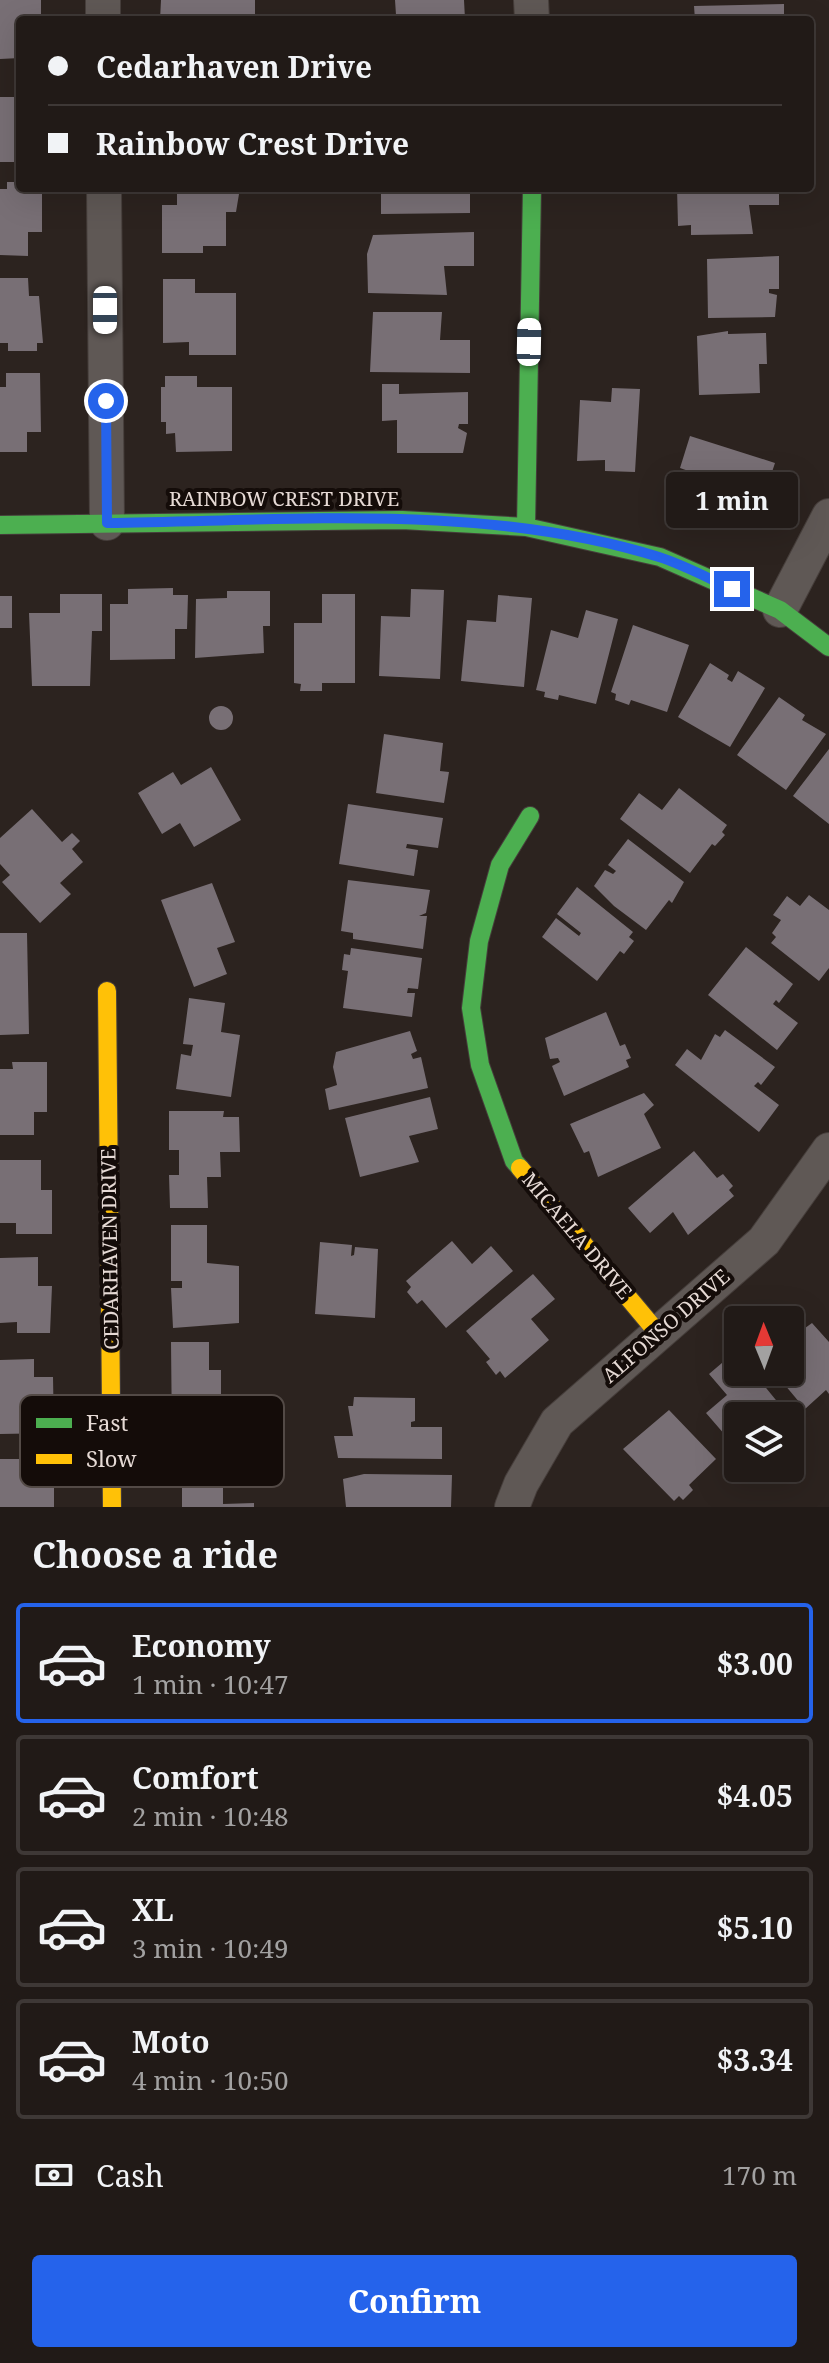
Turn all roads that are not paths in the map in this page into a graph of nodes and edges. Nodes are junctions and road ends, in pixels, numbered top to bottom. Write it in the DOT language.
graph roads {
  1 [pos="104,192"];
  2 [pos="532,192"];
  3 [pos="829,516"];
  4 [pos="107,523"];
  5 [pos="0,525"];
  6 [pos="526,527"];
  7 [pos="780,610"];
  8 [pos="829,647"];
  9 [pos="530,816"];
  10 [pos="107,991"];
  11 [pos="829,1150"];
  12 [pos="657,1332"];
  13 [pos="111,1395"];
  14 [pos="112,1487"];
  15 [pos="112,1507"];
  16 [pos="512,1507"];
  1 -- 4 [label="street"];
  2 -- 6 [label="street"];
  3 -- 7 [label="street"];
  4 -- 5 [label="street, RAINBOW CREST DRIVE"];
  4 -- 6 [label="street, RAINBOW CREST DRIVE"];
  6 -- 7 [label="street, RAINBOW CREST DRIVE"];
  7 -- 8 [label="street, RAINBOW CREST DRIVE"];
  9 -- 12 [label="street, MICAELA DRIVE"];
  10 -- 13 [label="street, CEDARHAVEN DRIVE"];
  11 -- 12 [label="street, ALFONSO DRIVE"];
  12 -- 16 [label="street, ALFONSO DRIVE"];
  14 -- 15 [label="street, CEDARHAVEN DRIVE"];
}
